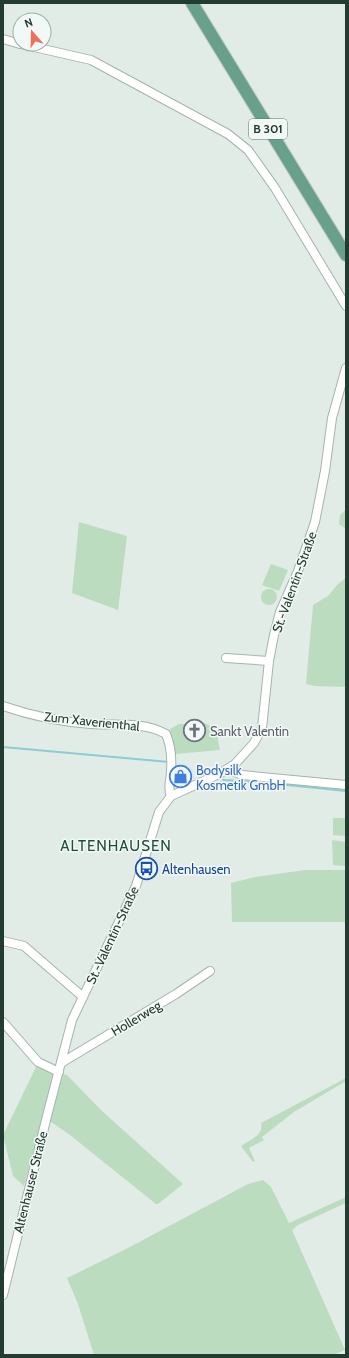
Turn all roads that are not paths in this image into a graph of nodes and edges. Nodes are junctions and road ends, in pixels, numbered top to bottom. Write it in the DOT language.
graph roads {
  1 [pos="192,3"];
  2 [pos="52,51"];
  3 [pos="346,255"];
  4 [pos="346,306"];
  5 [pos="346,368"];
  6 [pos="226,658"];
  7 [pos="269,661"];
  8 [pos="3,706"];
  9 [pos="228,769"];
  10 [pos="346,785"];
  11 [pos="171,796"];
  12 [pos="3,941"];
  13 [pos="210,971"];
  14 [pos="83,997"];
  15 [pos="3,1022"];
  16 [pos="60,1068"];
  17 [pos="47,1116"];
  18 [pos="3,1295"];
  1 -- 3 [label="main road, B 301"];
  2 -- 4 [label="street"];
  5 -- 7 [label="street, St.-Valentin-Straße"];
  6 -- 7 [label="street"];
  7 -- 9 [label="street, St.-Valentin-Straße"];
  8 -- 11 [label="street, Zum Xaverienthal"];
  9 -- 10 [label="street"];
  9 -- 11 [label="street, St.-Valentin-Straße"];
  11 -- 14 [label="street, St.-Valentin-Straße"];
  12 -- 14 [label="street"];
  13 -- 16 [label="street, Hollerweg"];
  14 -- 16 [label="street, St.-Valentin-Straße"];
  15 -- 16 [label="street"];
  16 -- 17 [label="street, St.-Valentin-Straße"];
  17 -- 18 [label="street, Altenhauser Straße"];
}
